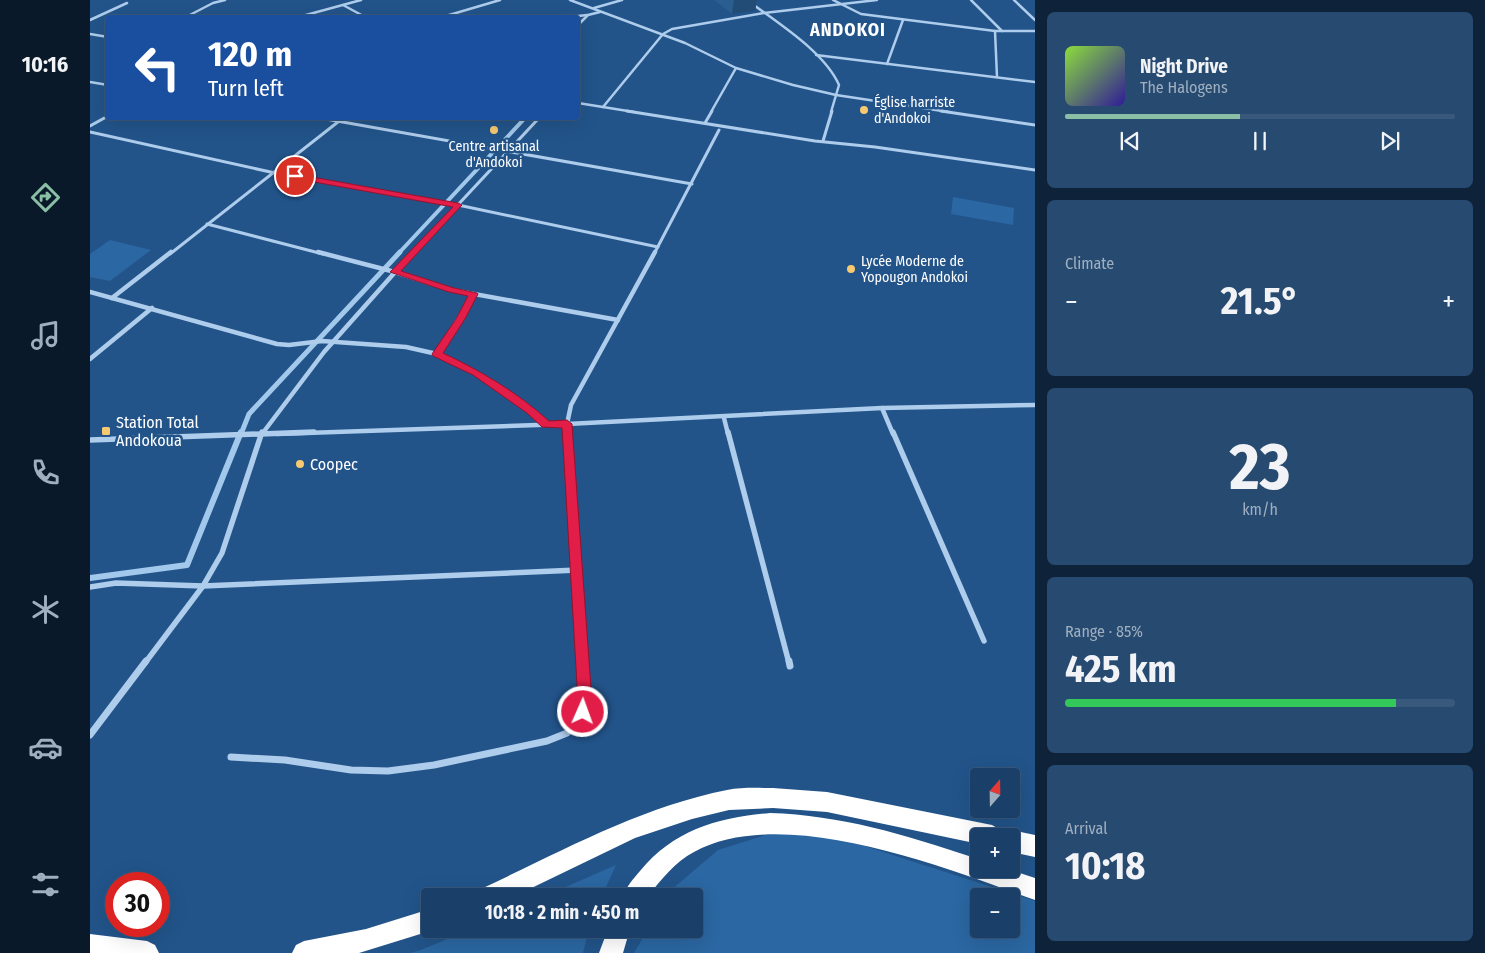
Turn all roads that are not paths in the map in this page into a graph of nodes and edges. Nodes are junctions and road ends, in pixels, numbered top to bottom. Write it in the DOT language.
graph roads {
  1 [pos="225,0"];
  2 [pos="361,0"];
  3 [pos="500,0"];
  4 [pos="570,0"];
  5 [pos="622,0"];
  6 [pos="746,0"];
  7 [pos="834,0"];
  8 [pos="878,0"];
  9 [pos="971,0"];
  10 [pos="1014,0"];
  11 [pos="127,3"];
  12 [pos="840,4"];
  13 [pos="343,5"];
  14 [pos="593,8"];
  15 [pos="601,12"];
  16 [pos="764,13"];
  17 [pos="190,15"];
  18 [pos="306,15"];
  19 [pos="361,15"];
  20 [pos="449,15"];
  21 [pos="588,16"];
  22 [pos="580,17"];
  23 [pos="90,20"];
  24 [pos="903,20"];
  25 [pos="1035,20"];
  26 [pos="580,23"];
  27 [pos="996,31"];
  28 [pos="1002,31"];
  29 [pos="1035,31"];
  30 [pos="90,34"];
  31 [pos="663,34"];
  32 [pos="105,36"];
  33 [pos="816,55"];
  34 [pos="887,64"];
  35 [pos="736,68"];
  36 [pos="996,77"];
  37 [pos="90,82"];
  38 [pos="1035,82"];
  39 [pos="105,84"];
  40 [pos="836,95"];
  41 [pos="580,103"];
  42 [pos="603,107"];
  43 [pos="105,118"];
  44 [pos="333,120"];
  45 [pos="537,120"];
  46 [pos="339,121"];
  47 [pos="706,123"];
  48 [pos="1035,125"];
  49 [pos="90,126"];
  50 [pos="718,130"];
  51 [pos="90,132"];
  52 [pos="823,141"];
  53 [pos="508,151"];
  54 [pos="1035,170"];
  55 [pos="275,173"];
  56 [pos="692,184"];
  57 [pos="458,205"];
  58 [pos="207,224"];
  59 [pos="658,247"];
  60 [pos="395,272"];
  61 [pos="90,292"];
  62 [pos="473,294"];
  63 [pos="112,298"];
  64 [pos="152,308"];
  65 [pos="618,320"];
  66 [pos="334,342"];
  67 [pos="437,354"];
  68 [pos="90,359"];
  69 [pos="1035,405"];
  70 [pos="882,408"];
  71 [pos="724,418"];
  72 [pos="546,424"];
  73 [pos="567,424"];
  74 [pos="262,434"];
  75 [pos="90,440"];
  76 [pos="578,570"];
  77 [pos="203,586"];
  78 [pos="90,587"];
  79 [pos="984,641"];
  80 [pos="790,666"];
  81 [pos="90,735"];
  82 [pos="231,757"];
  83 [pos="970,831"];
  84 [pos="1020,843"];
  85 [pos="1035,846"];
  86 [pos="507,888"];
  87 [pos="640,888"];
  88 [pos="1035,889"];
  89 [pos="421,923"];
  90 [pos="616,938"];
  91 [pos="90,944"];
  92 [pos="147,953"];
  93 [pos="304,953"];
  94 [pos="611,953"];
  1 -- 17 [label="street"];
  2 -- 13 [label="street"];
  3 -- 20 [label="street"];
  4 -- 14 [label="street"];
  5 -- 14 [label="street"];
  6 -- 16 [label="street"];
  7 -- 12 [label="street"];
  8 -- 12 [label="street"];
  9 -- 28 [label="street"];
  10 -- 25 [label="street"];
  11 -- 23 [label="street"];
  12 -- 16 [label="street"];
  12 -- 24 [label="street"];
  13 -- 18 [label="street"];
  13 -- 19 [label="street"];
  14 -- 15 [label="street"];
  15 -- 21 [label="street"];
  15 -- 31 [label="street"];
  16 -- 31 [label="street"];
  16 -- 33 [label="street"];
  21 -- 22 [label="street"];
  21 -- 26 [label="street"];
  24 -- 27 [label="street"];
  24 -- 34 [label="street"];
  27 -- 28 [label="street"];
  27 -- 36 [label="street"];
  28 -- 29 [label="street"];
  30 -- 32 [label="street"];
  31 -- 35 [label="street"];
  31 -- 42 [label="street"];
  33 -- 34 [label="street"];
  33 -- 40 [label="street"];
  34 -- 36 [label="street"];
  35 -- 40 [label="street"];
  35 -- 47 [label="street"];
  36 -- 38 [label="street"];
  37 -- 39 [label="street"];
  40 -- 48 [label="street"];
  40 -- 52 [label="street"];
  41 -- 42 [label="street"];
  42 -- 47 [label="street"];
  43 -- 49 [label="street"];
  44 -- 46 [label="street"];
  45 -- 53 [label="street"];
  46 -- 53 [label="street"];
  46 -- 55 [label="street"];
  47 -- 52 [label="street"];
  50 -- 56 [label="street"];
  51 -- 55 [label="street"];
  52 -- 54 [label="street"];
  53 -- 56 [label="street"];
  53 -- 57 [label="street"];
  55 -- 57 [label="street"];
  55 -- 58 [label="street"];
  56 -- 59 [label="street"];
  57 -- 59 [label="street"];
  57 -- 60 [label="street"];
  58 -- 60 [label="street"];
  58 -- 63 [label="street"];
  59 -- 65 [label="street"];
  60 -- 62 [label="street"];
  60 -- 66 [label="street"];
  61 -- 63 [label="street"];
  62 -- 65 [label="street"];
  62 -- 67 [label="street"];
  63 -- 64 [label="street"];
  64 -- 66 [label="street"];
  64 -- 68 [label="street"];
  65 -- 73 [label="street"];
  66 -- 67 [label="street"];
  66 -- 74 [label="street"];
  67 -- 72 [label="street"];
  69 -- 70 [label="street"];
  70 -- 71 [label="street"];
  70 -- 79 [label="street"];
  71 -- 73 [label="street"];
  71 -- 80 [label="street"];
  72 -- 73 [label="street"];
  72 -- 74 [label="street"];
  73 -- 76 [label="street"];
  74 -- 75 [label="street"];
  74 -- 77 [label="street"];
  76 -- 77 [label="street"];
  76 -- 82 [label="street"];
  77 -- 78 [label="street"];
  77 -- 81 [label="street"];
  83 -- 86 [label="highway"];
  84 -- 85 [label="highway"];
  87 -- 88 [label="highway"];
  89 -- 93 [label="highway"];
  90 -- 94 [label="highway"];
  91 -- 92 [label="highway"];
}
